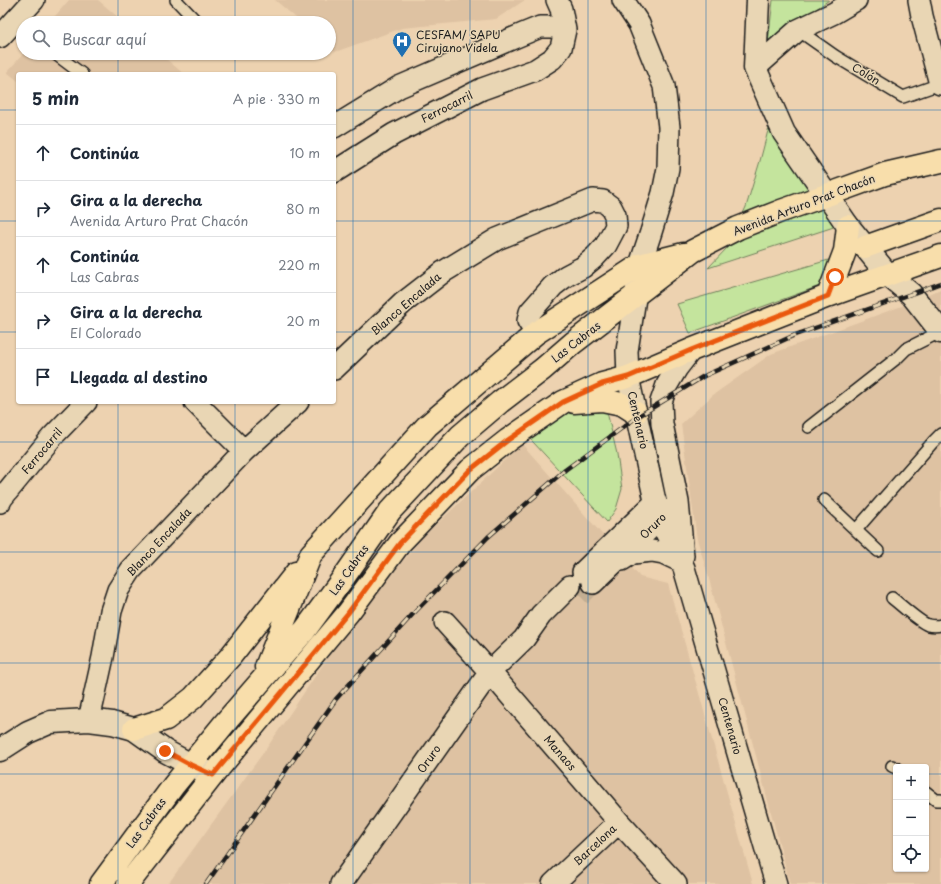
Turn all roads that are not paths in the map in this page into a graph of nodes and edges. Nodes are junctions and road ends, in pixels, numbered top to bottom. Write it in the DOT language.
graph roads {
  1 [pos="34,0"];
  2 [pos="176,0"];
  3 [pos="557,0"];
  4 [pos="623,0"];
  5 [pos="758,0"];
  6 [pos="856,0"];
  7 [pos="919,0"];
  8 [pos="24,16"];
  9 [pos="191,16"];
  10 [pos="16,26"];
  11 [pos="798,30"];
  12 [pos="0,37"];
  13 [pos="563,39"];
  14 [pos="63,60"];
  15 [pos="755,68"];
  16 [pos="79,72"];
  17 [pos="940,84"];
  18 [pos="336,126"];
  19 [pos="941,161"];
  20 [pos="336,171"];
  21 [pos="827,196"];
  22 [pos="941,220"];
  23 [pos="848,226"];
  24 [pos="865,247"];
  25 [pos="693,251"];
  26 [pos="941,256"];
  27 [pos="640,265"];
  28 [pos="888,275"];
  29 [pos="636,295"];
  30 [pos="828,296"];
  31 [pos="941,332"];
  32 [pos="536,333"];
  33 [pos="691,350"];
  34 [pos="336,366"];
  35 [pos="628,377"];
  36 [pos="563,402"];
  37 [pos="84,404"];
  38 [pos="196,404"];
  39 [pos="296,404"];
  40 [pos="636,413"];
  41 [pos="810,428"];
  42 [pos="941,434"];
  43 [pos="244,451"];
  44 [pos="824,500"];
  45 [pos="0,502"];
  46 [pos="678,502"];
  47 [pos="658,511"];
  48 [pos="856,530"];
  49 [pos="878,551"];
  50 [pos="311,554"];
  51 [pos="682,565"];
  52 [pos="609,568"];
  53 [pos="581,584"];
  54 [pos="892,598"];
  55 [pos="445,622"];
  56 [pos="941,625"];
  57 [pos="490,672"];
  58 [pos="259,684"];
  59 [pos="89,720"];
  60 [pos="134,729"];
  61 [pos="0,750"];
  62 [pos="191,765"];
  63 [pos="213,775"];
  64 [pos="929,794"];
  65 [pos="941,800"];
  66 [pos="619,822"];
  67 [pos="101,884"];
  68 [pos="128,884"];
  69 [pos="341,884"];
  70 [pos="553,884"];
  71 [pos="676,884"];
  72 [pos="776,884"];
  1 -- 8 [label="street"];
  2 -- 9 [label="lane"];
  3 -- 13 [label="street"];
  4 -- 27 [label="street, Centenario"];
  5 -- 15 [label="street"];
  6 -- 11 [label="street"];
  7 -- 17 [label="street"];
  10 -- 12 [label="street"];
  11 -- 15 [label="street"];
  11 -- 17 [label="lane, Colón"];
  13 -- 18 [label="street"];
  13 -- 20 [label="street, Ferrocarril"];
  14 -- 16 [label="lane"];
  15 -- 21 [label="street"];
  19 -- 21 [label="main road, Avenida Arturo Prat Chacón"];
  21 -- 23 [label="street"];
  21 -- 25 [label="main road, Avenida Arturo Prat Chacón"];
  22 -- 24 [label="main road"];
  23 -- 24 [label="street"];
  23 -- 30 [label="main road"];
  24 -- 28 [label="street"];
  25 -- 27 [label="main road"];
  25 -- 29 [label="main road, Avenida Arturo Prat Chacón"];
  26 -- 28 [label="main road"];
  27 -- 29 [label="street, Centenario"];
  27 -- 32 [label="main road"];
  28 -- 30 [label="main road"];
  28 -- 31 [label="street"];
  29 -- 35 [label="street, Centenario"];
  29 -- 58 [label="main road, Las Cabras"];
  30 -- 33 [label="main road"];
  31 -- 41 [label="lane"];
  32 -- 34 [label="street, Blanco Encalada"];
  32 -- 50 [label="main road"];
  33 -- 35 [label="main road"];
  33 -- 46 [label="street, Centenario"];
  35 -- 36 [label="main road, Las Cabras"];
  35 -- 40 [label="street, Centenario"];
  36 -- 40 [label="main road"];
  36 -- 63 [label="main road, Las Cabras"];
  37 -- 45 [label="street, Ferrocarril"];
  38 -- 43 [label="street"];
  39 -- 43 [label="street, Blanco Encalada"];
  40 -- 47 [label="street, Centenario"];
  42 -- 48 [label="lane"];
  43 -- 59 [label="street, Blanco Encalada"];
  44 -- 48 [label="lane"];
  46 -- 47 [label="street, Oruro"];
  46 -- 51 [label="street, Centenario"];
  47 -- 51 [label="street, Centenario"];
  47 -- 52 [label="street, Oruro"];
  47 -- 53 [label="street, Oruro"];
  48 -- 49 [label="lane"];
  50 -- 58 [label="main road"];
  50 -- 60 [label="main road"];
  51 -- 52 [label="street"];
  51 -- 72 [label="street, Centenario"];
  52 -- 53 [label="street, Oruro"];
  53 -- 57 [label="street, Oruro"];
  54 -- 56 [label="lane"];
  55 -- 57 [label="street, Manaos"];
  57 -- 66 [label="street, Manaos"];
  57 -- 69 [label="street, Oruro"];
  58 -- 62 [label="main road, Las Cabras"];
  59 -- 60 [label="street"];
  59 -- 61 [label="street"];
  60 -- 62 [label="street"];
  62 -- 63 [label="street"];
  62 -- 67 [label="main road, Las Cabras"];
  63 -- 68 [label="main road, Las Cabras"];
  64 -- 65 [label="lane"];
  66 -- 70 [label="street, Barcelona"];
  66 -- 71 [label="street, Manaos"];
}
